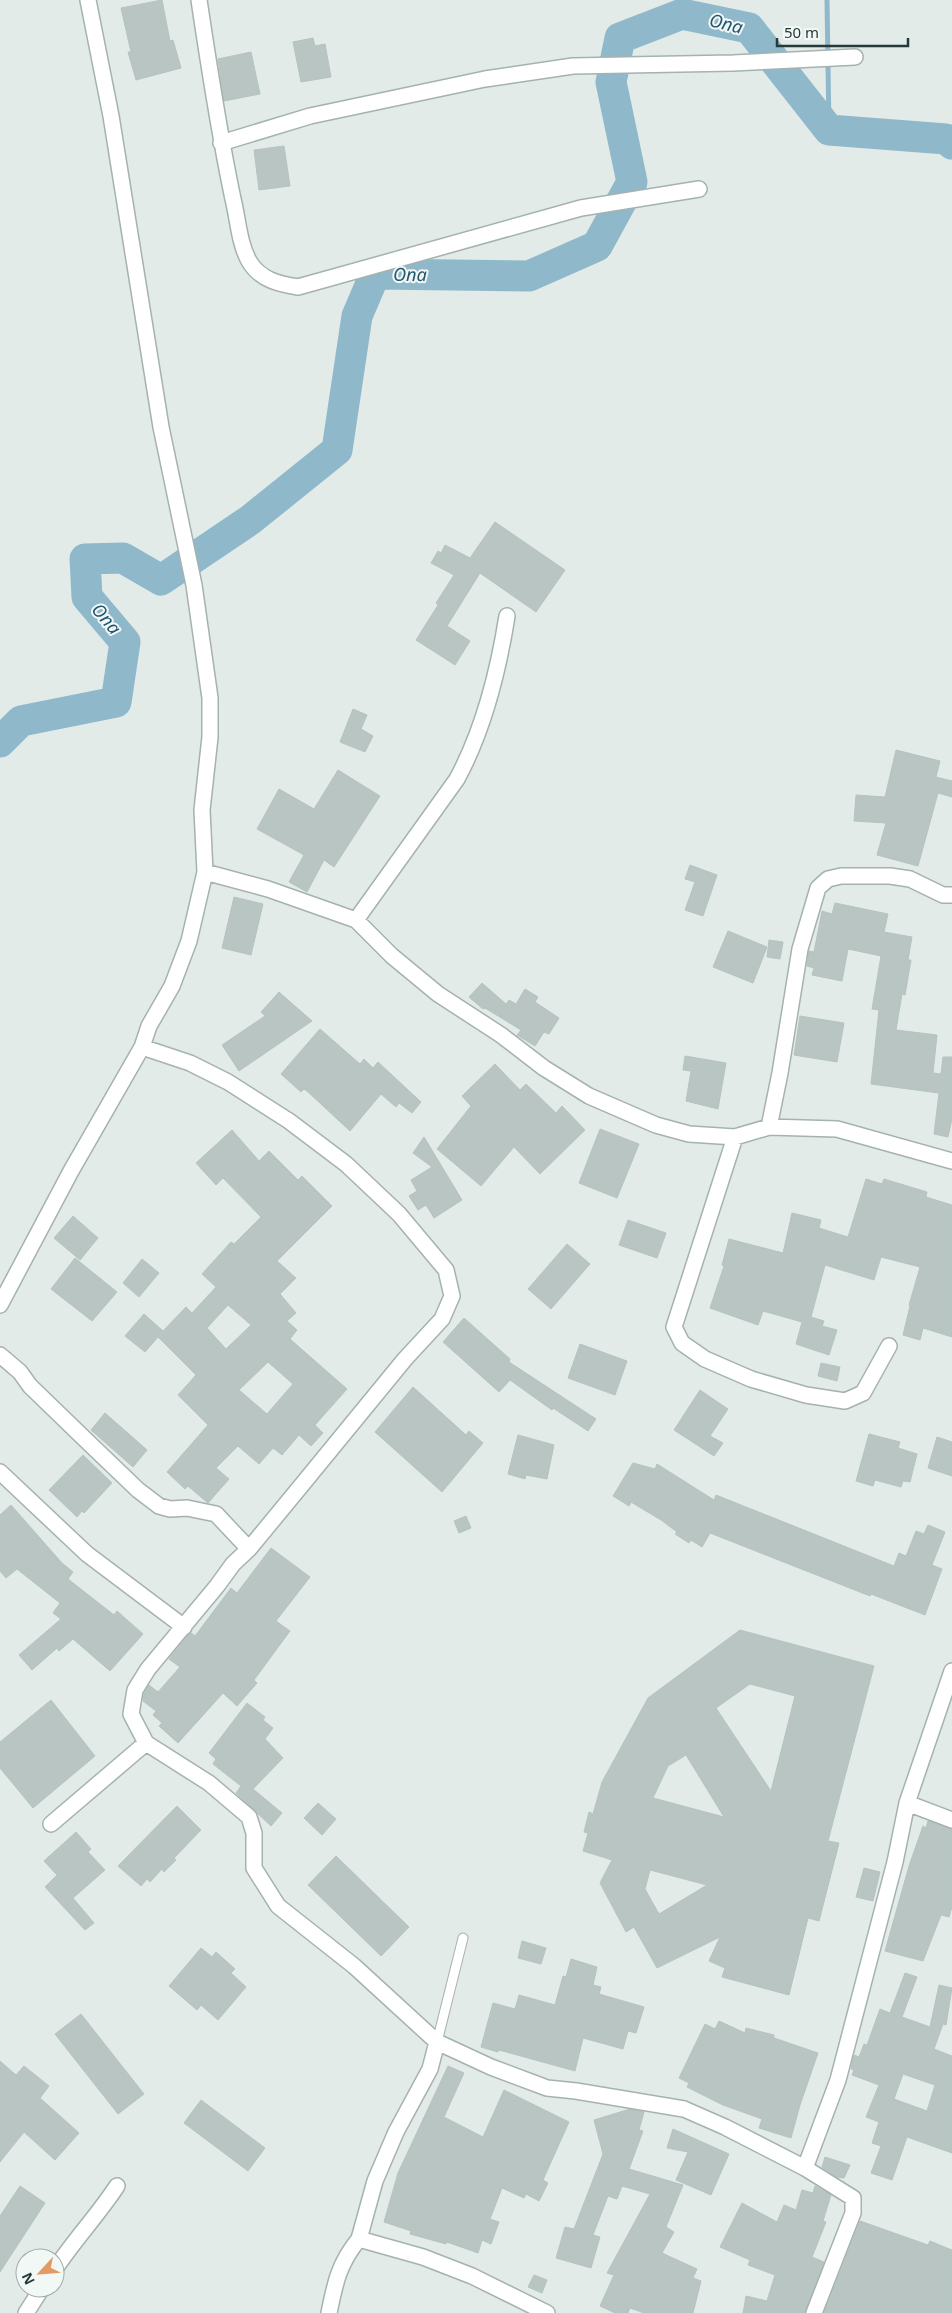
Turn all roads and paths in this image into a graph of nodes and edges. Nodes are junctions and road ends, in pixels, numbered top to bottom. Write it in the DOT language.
graph roads {
  1 [pos="88,0"];
  2 [pos="199,0"];
  3 [pos="855,57"];
  4 [pos="221,143"];
  5 [pos="699,189"];
  6 [pos="508,616"];
  7 [pos="205,872"];
  8 [pos="952,895"];
  9 [pos="356,920"];
  10 [pos="142,1046"];
  11 [pos="768,1126"];
  12 [pos="735,1137"];
  13 [pos="952,1161"];
  14 [pos="0,1305"];
  15 [pos="889,1346"];
  16 [pos="0,1355"];
  17 [pos="0,1472"];
  18 [pos="249,1549"];
  19 [pos="184,1627"];
  20 [pos="952,1671"];
  21 [pos="146,1744"];
  22 [pos="907,1803"];
  23 [pos="952,1820"];
  24 [pos="51,1824"];
  25 [pos="463,1938"];
  26 [pos="437,2042"];
  27 [pos="805,2168"];
  28 [pos="117,2186"];
  29 [pos="359,2239"];
  30 [pos="65,2253"];
  31 [pos="36,2298"];
  32 [pos="26,2313"];
  33 [pos="328,2313"];
  34 [pos="547,2313"];
  35 [pos="814,2313"];
  1 -- 7 [label="street"];
  2 -- 4 [label="street"];
  3 -- 4 [label="street"];
  4 -- 5 [label="street"];
  6 -- 9 [label="street"];
  7 -- 9 [label="street"];
  7 -- 10 [label="street"];
  8 -- 11 [label="street"];
  9 -- 12 [label="street"];
  10 -- 14 [label="street"];
  10 -- 18 [label="street"];
  11 -- 12 [label="street"];
  11 -- 13 [label="street"];
  12 -- 15 [label="street"];
  16 -- 18 [label="street"];
  17 -- 19 [label="street"];
  18 -- 19 [label="street"];
  19 -- 21 [label="street"];
  20 -- 22 [label="street"];
  21 -- 24 [label="street"];
  21 -- 26 [label="street"];
  22 -- 23 [label="street"];
  22 -- 27 [label="street"];
  25 -- 26 [label="lane"];
  26 -- 27 [label="street"];
  26 -- 29 [label="street"];
  27 -- 35 [label="street"];
  28 -- 30 [label="street"];
  29 -- 33 [label="street"];
  29 -- 34 [label="street"];
  31 -- 32 [label="street"];
}
